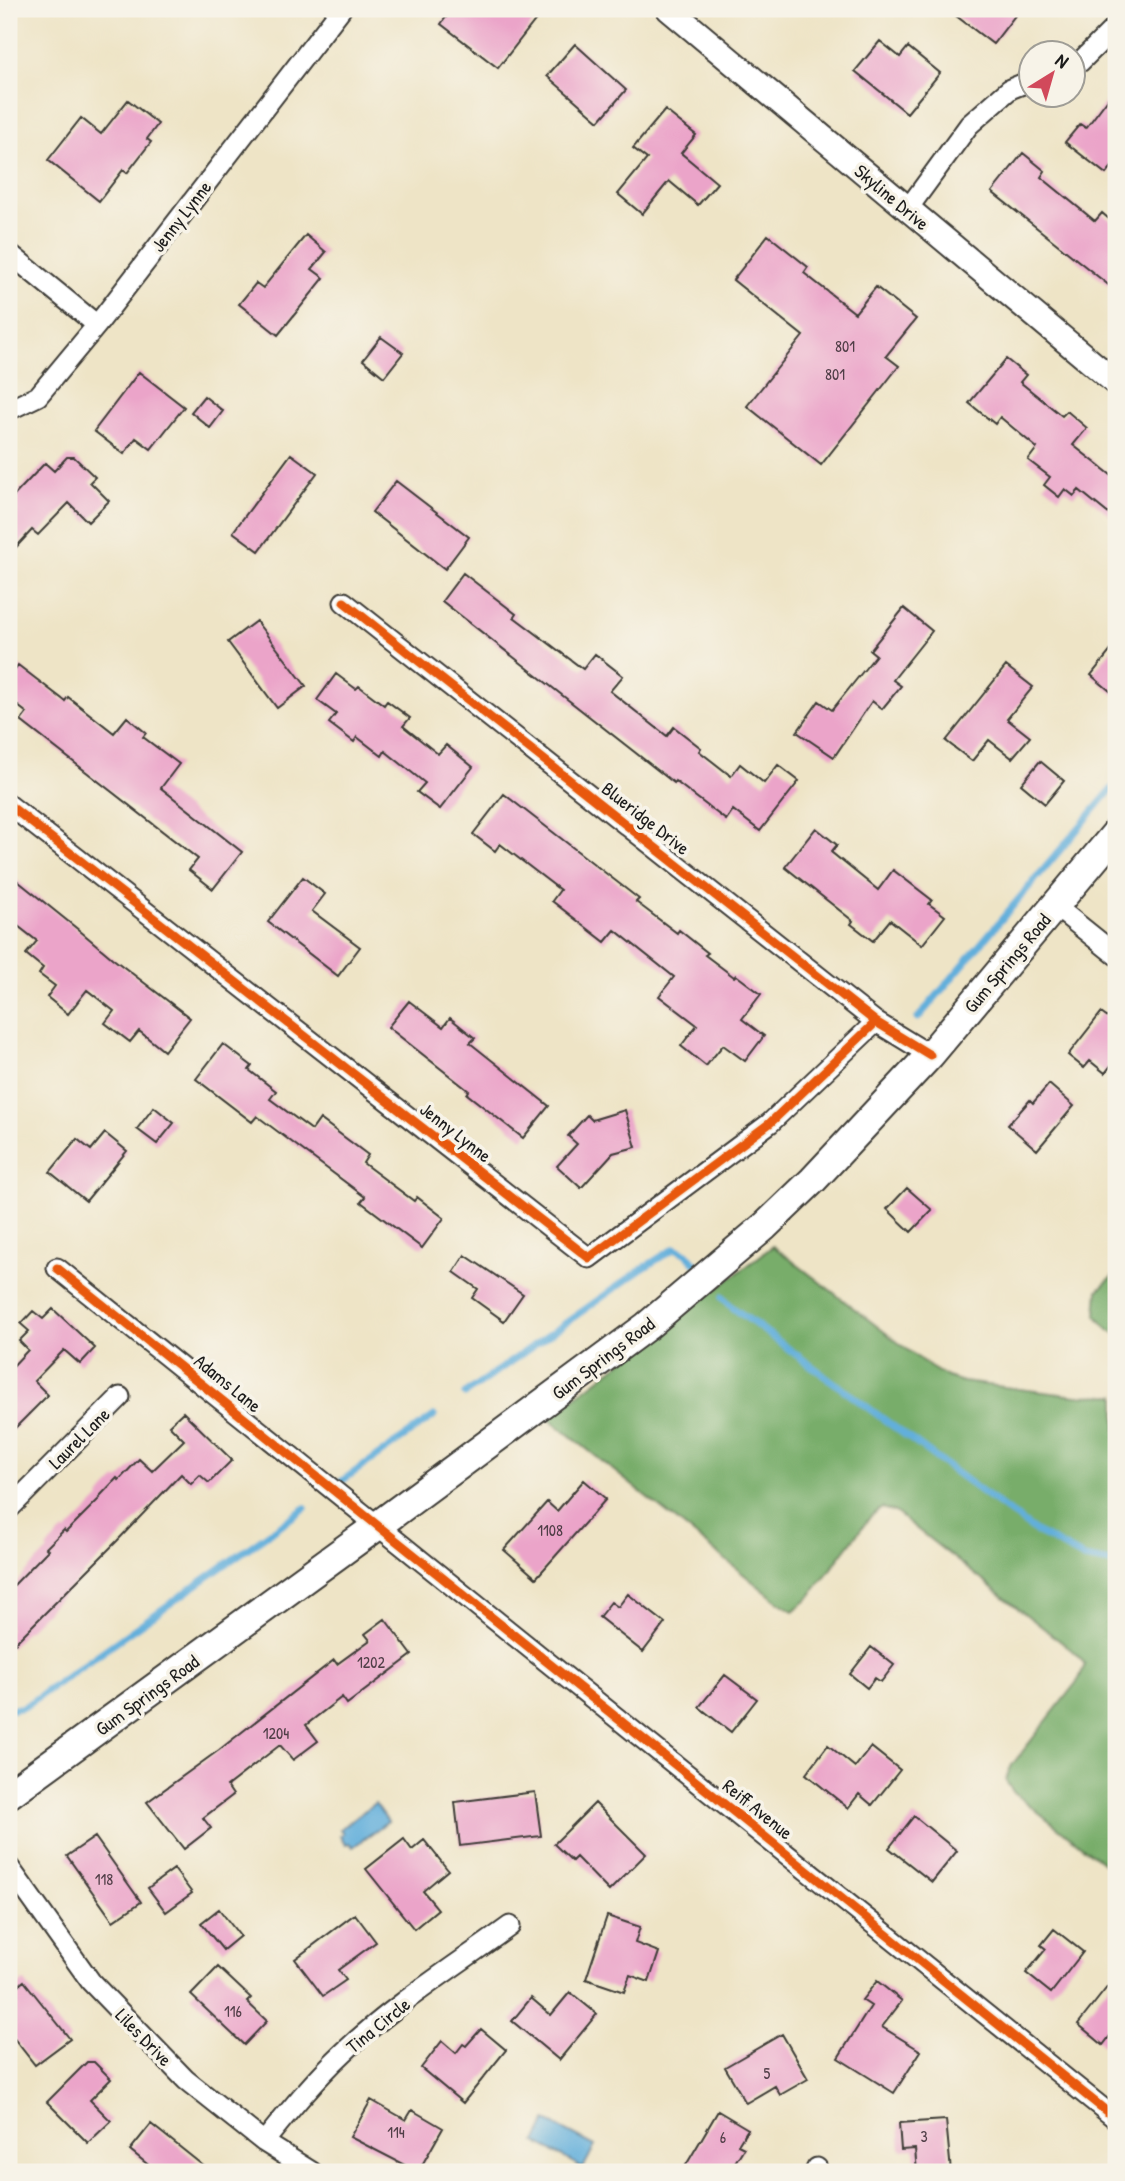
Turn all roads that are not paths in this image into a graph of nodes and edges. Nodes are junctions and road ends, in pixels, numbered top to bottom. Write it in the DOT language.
graph roads {
  1 [pos="341,9"];
  2 [pos="669,9"];
  3 [pos="1116,26"];
  4 [pos="1086,56"];
  5 [pos="1016,87"];
  6 [pos="907,210"];
  7 [pos="9,253"];
  8 [pos="97,325"];
  9 [pos="1116,383"];
  10 [pos="9,410"];
  11 [pos="344,602"];
  12 [pos="9,805"];
  13 [pos="1116,832"];
  14 [pos="1055,905"];
  15 [pos="1116,954"];
  16 [pos="876,1022"];
  17 [pos="930,1055"];
  18 [pos="57,1268"];
  19 [pos="120,1397"];
  20 [pos="9,1509"];
  21 [pos="377,1526"];
  22 [pos="9,1794"];
  23 [pos="9,1867"];
  24 [pos="510,1926"];
  25 [pos="1116,2119"];
  26 [pos="264,2142"];
  27 [pos="313,2172"];
  1 -- 8 [label="street, Jenny Lynne"];
  2 -- 6 [label="street, Skyline Drive"];
  3 -- 4 [label="street"];
  5 -- 6 [label="street"];
  6 -- 9 [label="street, Skyline Drive"];
  7 -- 8 [label="street"];
  8 -- 10 [label="street, Jenny Lynne"];
  11 -- 16 [label="street, Blueridge Drive"];
  12 -- 16 [label="street, Jenny Lynne"];
  13 -- 14 [label="main road, Gum Springs Road"];
  14 -- 15 [label="street"];
  14 -- 17 [label="main road, Gum Springs Road"];
  16 -- 17 [label="street, Blueridge Drive"];
  17 -- 21 [label="main road, Gum Springs Road"];
  18 -- 21 [label="street, Adams Lane"];
  19 -- 20 [label="street, Laurel Lane"];
  21 -- 22 [label="main road, Gum Springs Road"];
  21 -- 25 [label="street, Reiff Avenue"];
  23 -- 26 [label="street, Liles Drive"];
  24 -- 26 [label="street, Tina Circle"];
  26 -- 27 [label="street, Liles Drive"];
}
